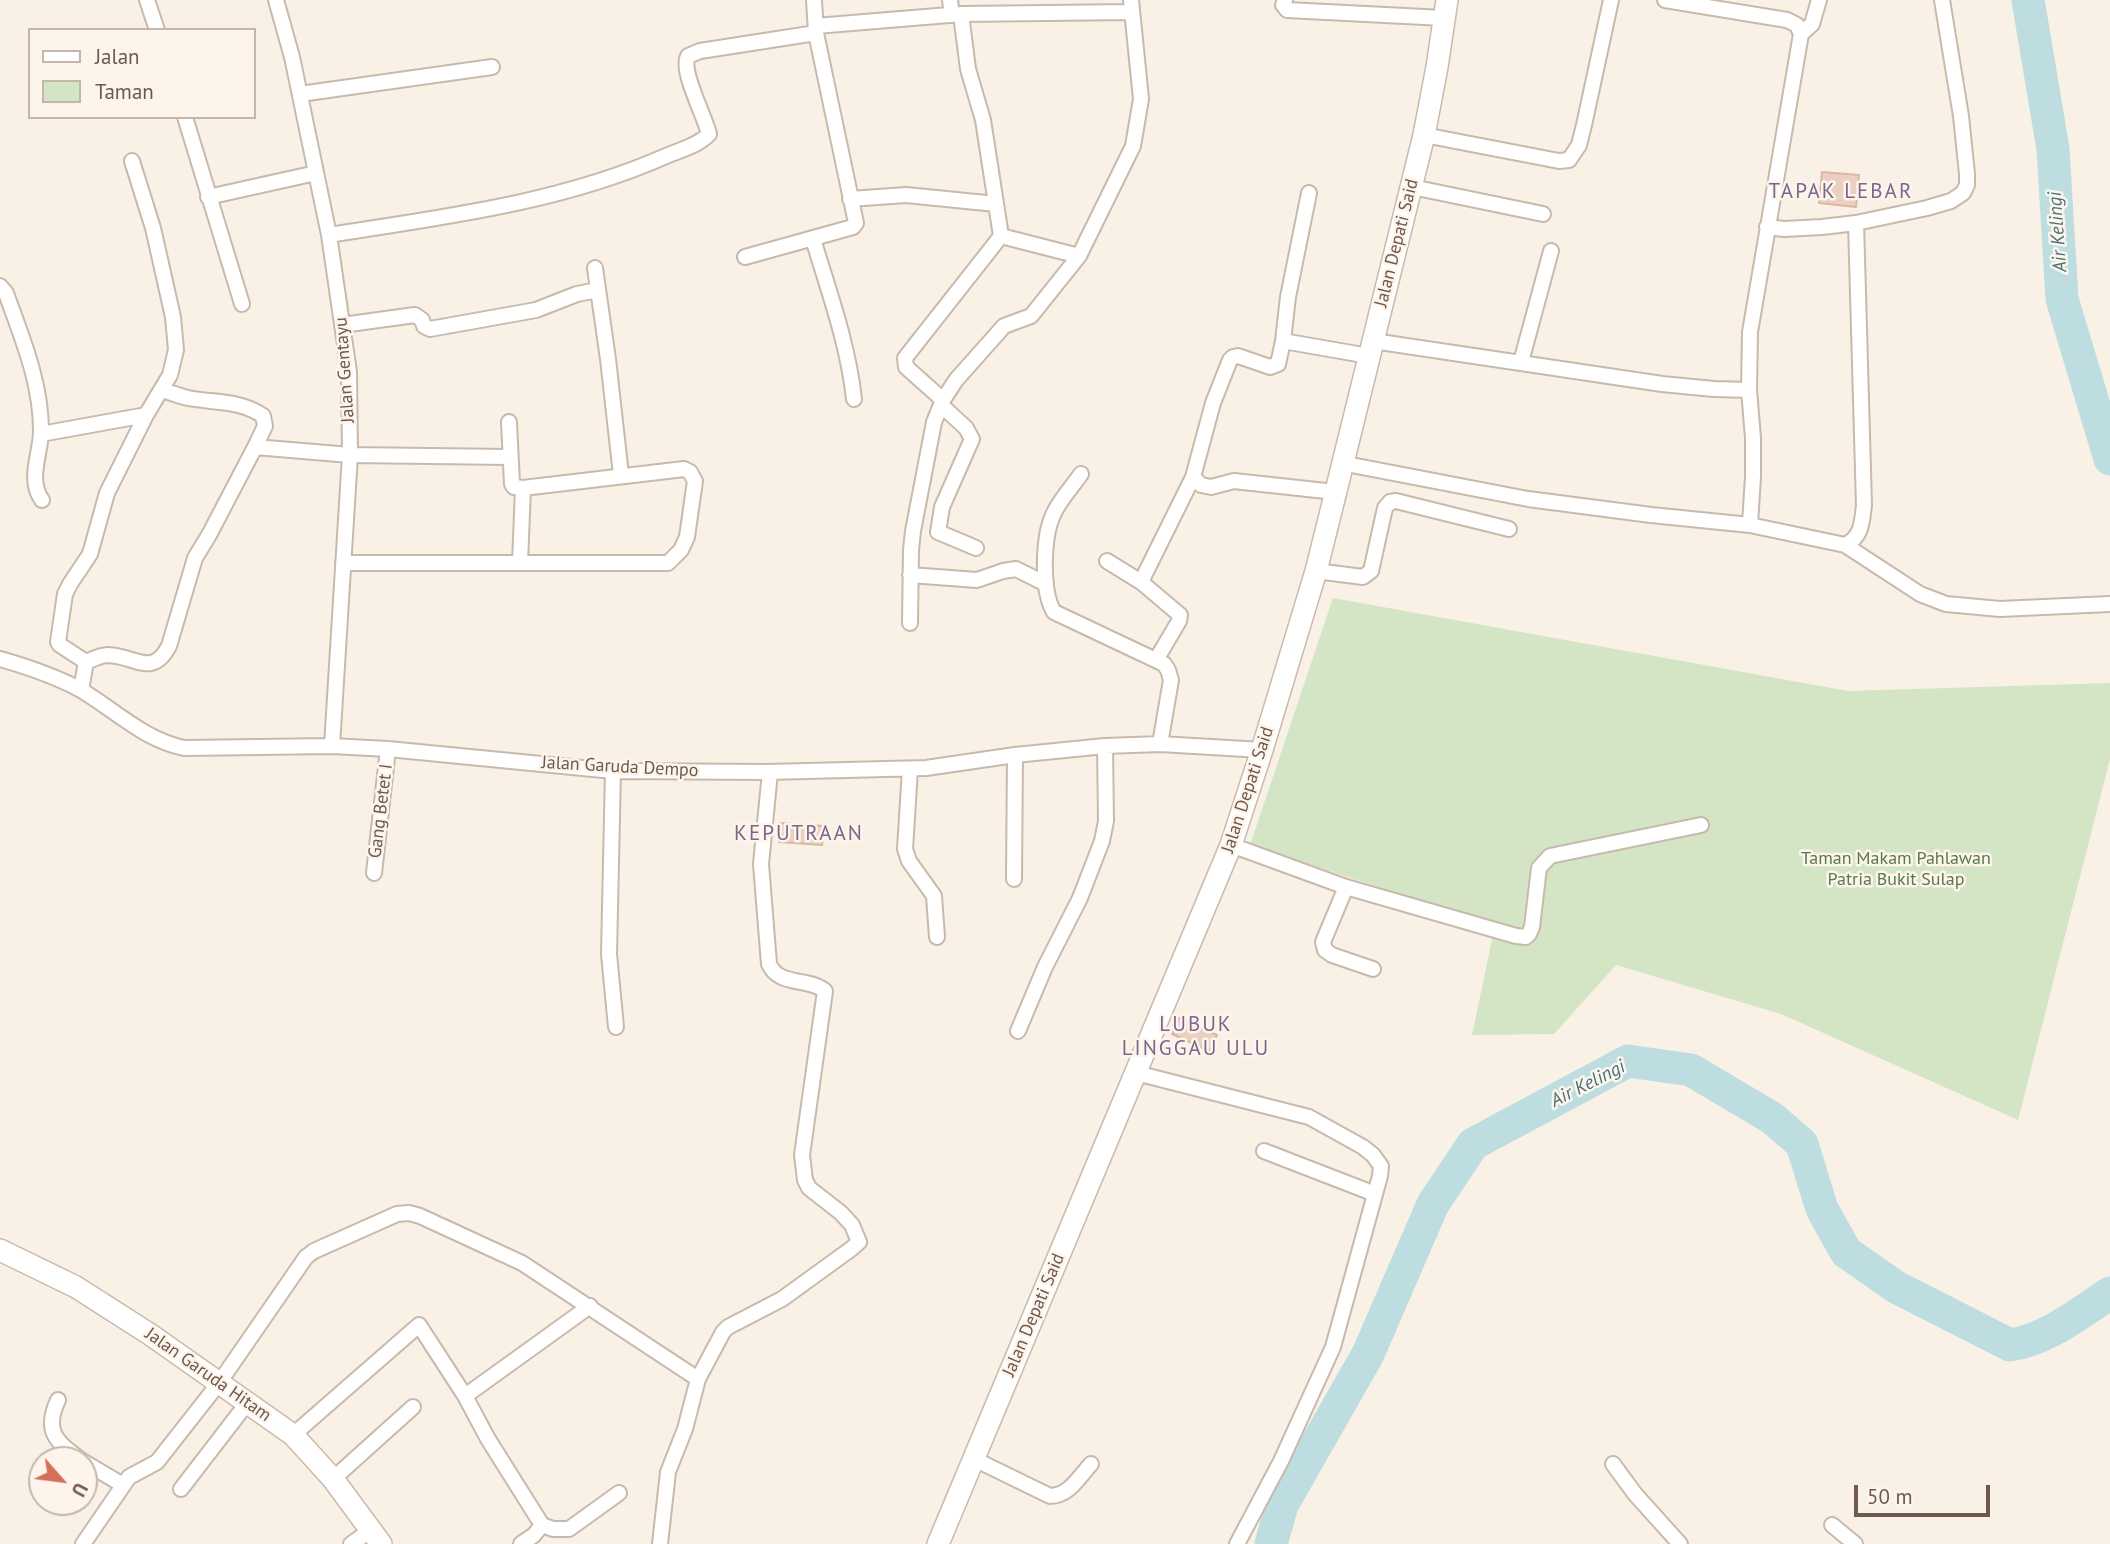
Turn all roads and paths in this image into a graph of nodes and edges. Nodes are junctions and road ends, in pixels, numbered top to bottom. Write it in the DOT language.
graph roads {
  1 [pos="147,0"];
  2 [pos="276,0"];
  3 [pos="814,0"];
  4 [pos="1285,0"];
  5 [pos="1611,0"];
  6 [pos="1665,0"];
  7 [pos="1819,0"];
  8 [pos="1942,0"];
  9 [pos="1132,6"];
  10 [pos="1446,9"];
  11 [pos="954,10"];
  12 [pos="156,28"];
  13 [pos="816,29"];
  14 [pos="1801,34"];
  15 [pos="492,67"];
  16 [pos="300,94"];
  17 [pos="186,119"];
  18 [pos="1424,135"];
  19 [pos="132,161"];
  20 [pos="316,173"];
  21 [pos="1412,187"];
  22 [pos="1309,193"];
  23 [pos="208,197"];
  24 [pos="850,200"];
  25 [pos="996,204"];
  26 [pos="1543,214"];
  27 [pos="1856,223"];
  28 [pos="1767,227"];
  29 [pos="329,235"];
  30 [pos="1002,236"];
  31 [pos="813,239"];
  32 [pos="1551,251"];
  33 [pos="1079,256"];
  34 [pos="745,257"];
  35 [pos="595,268"];
  36 [pos="0,286"];
  37 [pos="598,290"];
  38 [pos="242,304"];
  39 [pos="342,325"];
  40 [pos="1283,341"];
  41 [pos="1371,349"];
  42 [pos="1521,362"];
  43 [pos="161,390"];
  44 [pos="1749,390"];
  45 [pos="853,400"];
  46 [pos="942,402"];
  47 [pos="146,415"];
  48 [pos="509,422"];
  49 [pos="41,434"];
  50 [pos="255,447"];
  51 [pos="350,455"];
  52 [pos="510,457"];
  53 [pos="1341,463"];
  54 [pos="1081,474"];
  55 [pos="621,475"];
  56 [pos="1193,477"];
  57 [pos="523,488"];
  58 [pos="1335,492"];
  59 [pos="42,500"];
  60 [pos="1750,525"];
  61 [pos="1509,529"];
  62 [pos="913,531"];
  63 [pos="938,532"];
  64 [pos="1845,545"];
  65 [pos="976,548"];
  66 [pos="1107,561"];
  67 [pos="343,563"];
  68 [pos="520,563"];
  69 [pos="1316,571"];
  70 [pos="911,575"];
  71 [pos="1141,582"];
  72 [pos="1046,584"];
  73 [pos="2110,604"];
  74 [pos="911,623"];
  75 [pos="0,659"];
  76 [pos="1156,660"];
  77 [pos="86,662"];
  78 [pos="81,690"];
  79 [pos="1160,744"];
  80 [pos="332,746"];
  81 [pos="1105,746"];
  82 [pos="388,749"];
  83 [pos="1262,750"];
  84 [pos="1015,755"];
  85 [pos="910,769"];
  86 [pos="613,771"];
  87 [pos="770,772"];
  88 [pos="1701,825"];
  89 [pos="1231,845"];
  90 [pos="374,873"];
  91 [pos="1014,879"];
  92 [pos="1346,887"];
  93 [pos="937,937"];
  94 [pos="1373,969"];
  95 [pos="616,1027"];
  96 [pos="1018,1031"];
  97 [pos="1136,1073"];
  98 [pos="1264,1152"];
  99 [pos="1375,1194"];
  100 [pos="0,1250"];
  101 [pos="590,1307"];
  102 [pos="698,1379"];
  103 [pos="219,1383"];
  104 [pos="466,1396"];
  105 [pos="58,1400"];
  106 [pos="248,1402"];
  107 [pos="414,1407"];
  108 [pos="293,1435"];
  109 [pos="63,1446"];
  110 [pos="974,1459"];
  111 [pos="1091,1464"];
  112 [pos="1613,1464"];
  113 [pos="98,1470"];
  114 [pos="333,1479"];
  115 [pos="123,1485"];
  116 [pos="181,1489"];
  117 [pos="619,1493"];
  118 [pos="542,1525"];
  119 [pos="1832,1525"];
  120 [pos="376,1537"];
  121 [pos="83,1544"];
  122 [pos="351,1544"];
  123 [pos="521,1544"];
  124 [pos="660,1544"];
  125 [pos="938,1544"];
  126 [pos="1237,1544"];
  127 [pos="1679,1544"];
  128 [pos="1855,1544"];
  1 -- 12 [label="street"];
  2 -- 16 [label="street, Jalan Gentayu"];
  3 -- 13 [label="street"];
  4 -- 10 [label="street"];
  5 -- 18 [label="street"];
  6 -- 14 [label="street"];
  7 -- 14 [label="street"];
  8 -- 27 [label="street"];
  9 -- 11 [label="street"];
  9 -- 33 [label="street"];
  10 -- 18 [label="main road, Jalan Depati Said"];
  11 -- 13 [label="street"];
  11 -- 25 [label="street"];
  13 -- 24 [label="street"];
  13 -- 29 [label="street"];
  14 -- 28 [label="street"];
  15 -- 16 [label="street"];
  16 -- 20 [label="street, Jalan Gentayu"];
  17 -- 23 [label="street"];
  18 -- 21 [label="main road, Jalan Depati Said"];
  19 -- 43 [label="street"];
  20 -- 23 [label="street"];
  20 -- 29 [label="street, Jalan Gentayu"];
  21 -- 26 [label="street"];
  21 -- 41 [label="main road, Jalan Depati Said"];
  22 -- 40 [label="street"];
  23 -- 38 [label="street"];
  24 -- 25 [label="street"];
  24 -- 31 [label="street"];
  25 -- 30 [label="street"];
  27 -- 28 [label="street"];
  27 -- 64 [label="street"];
  28 -- 44 [label="street"];
  29 -- 39 [label="street, Jalan Gentayu"];
  30 -- 33 [label="street"];
  30 -- 46 [label="street"];
  31 -- 34 [label="street"];
  31 -- 45 [label="street"];
  32 -- 42 [label="street"];
  33 -- 46 [label="street"];
  35 -- 37 [label="street"];
  36 -- 49 [label="street"];
  37 -- 39 [label="street"];
  37 -- 55 [label="street"];
  39 -- 51 [label="street, Jalan Gentayu"];
  40 -- 41 [label="street"];
  40 -- 56 [label="street"];
  41 -- 42 [label="street"];
  41 -- 53 [label="main road, Jalan Depati Said"];
  42 -- 44 [label="street"];
  43 -- 47 [label="street"];
  43 -- 50 [label="street"];
  44 -- 60 [label="street"];
  46 -- 62 [label="street"];
  46 -- 63 [label="street"];
  47 -- 49 [label="street"];
  47 -- 77 [label="street"];
  48 -- 52 [label="street"];
  49 -- 59 [label="street"];
  50 -- 51 [label="street"];
  50 -- 77 [label="street"];
  51 -- 52 [label="street"];
  51 -- 67 [label="street, Jalan Gentayu"];
  52 -- 57 [label="street"];
  53 -- 58 [label="main road, Jalan Depati Said"];
  53 -- 60 [label="street"];
  54 -- 72 [label="street"];
  55 -- 57 [label="street"];
  55 -- 68 [label="street"];
  56 -- 58 [label="street"];
  56 -- 71 [label="street"];
  57 -- 68 [label="street"];
  58 -- 69 [label="main road, Jalan Depati Said"];
  60 -- 64 [label="street"];
  61 -- 69 [label="street"];
  62 -- 63 [label="street"];
  62 -- 70 [label="street"];
  63 -- 65 [label="street"];
  64 -- 73 [label="street"];
  66 -- 71 [label="street"];
  67 -- 68 [label="street"];
  67 -- 80 [label="street, Jalan Gentayu"];
  69 -- 83 [label="main road, Jalan Depati Said"];
  70 -- 72 [label="street"];
  70 -- 74 [label="street"];
  71 -- 76 [label="street"];
  72 -- 76 [label="street"];
  75 -- 78 [label="street, Jalan Garuda Dempo"];
  76 -- 79 [label="street"];
  77 -- 78 [label="street"];
  78 -- 80 [label="street, Jalan Garuda Dempo"];
  79 -- 81 [label="street, Jalan Garuda Dempo"];
  79 -- 83 [label="street, Jalan Garuda Dempo"];
  80 -- 82 [label="street, Jalan Garuda Dempo"];
  81 -- 84 [label="street, Jalan Garuda Dempo"];
  81 -- 96 [label="street"];
  82 -- 86 [label="street, Jalan Garuda Dempo"];
  82 -- 90 [label="street, Gang Betet I"];
  83 -- 89 [label="main road, Jalan Depati Said"];
  84 -- 85 [label="street, Jalan Garuda Dempo"];
  84 -- 91 [label="street"];
  85 -- 87 [label="street, Jalan Garuda Dempo"];
  85 -- 93 [label="street"];
  86 -- 87 [label="street, Jalan Garuda Dempo"];
  86 -- 95 [label="street"];
  87 -- 102 [label="street"];
  88 -- 92 [label="street"];
  89 -- 92 [label="street"];
  89 -- 97 [label="main road, Jalan Depati Said"];
  92 -- 94 [label="street"];
  97 -- 99 [label="street"];
  97 -- 110 [label="main road, Jalan Depati Said"];
  98 -- 99 [label="street"];
  99 -- 126 [label="street"];
  100 -- 103 [label="main road, Jalan Garuda Hitam"];
  101 -- 102 [label="street"];
  101 -- 103 [label="street"];
  101 -- 104 [label="street"];
  102 -- 124 [label="street"];
  103 -- 106 [label="main road, Jalan Garuda Hitam"];
  103 -- 115 [label="street"];
  104 -- 108 [label="street"];
  104 -- 118 [label="street"];
  105 -- 109 [label="street"];
  106 -- 108 [label="main road, Jalan Garuda Hitam"];
  106 -- 116 [label="street"];
  107 -- 114 [label="street"];
  108 -- 114 [label="main road, Jalan Garuda Hitam"];
  110 -- 111 [label="street"];
  110 -- 125 [label="main road, Jalan Depati Said"];
  112 -- 127 [label="street"];
  113 -- 115 [label="street"];
  114 -- 120 [label="main road, Jalan Garuda Hitam"];
  115 -- 121 [label="street"];
  117 -- 118 [label="street"];
  118 -- 123 [label="street"];
  119 -- 128 [label="street"];
  120 -- 122 [label="street"];
}
